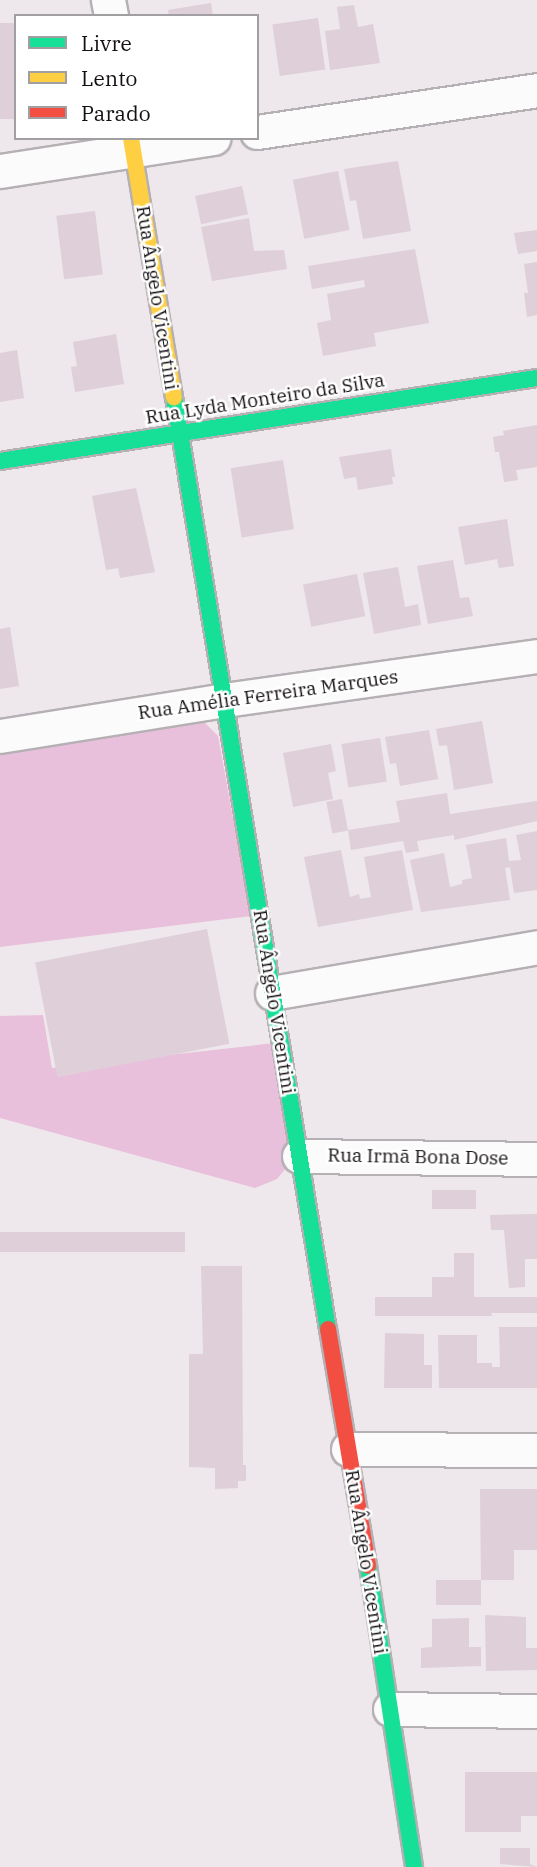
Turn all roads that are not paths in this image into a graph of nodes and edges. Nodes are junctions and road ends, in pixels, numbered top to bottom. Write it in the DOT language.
graph roads {
  1 [pos="537,90"];
  2 [pos="259,132"];
  3 [pos="186,140"];
  4 [pos="132,144"];
  5 [pos="0,171"];
  6 [pos="537,378"];
  7 [pos="180,434"];
  8 [pos="0,461"];
  9 [pos="537,656"];
  10 [pos="224,700"];
  11 [pos="0,736"];
  12 [pos="537,947"];
  13 [pos="272,993"];
  14 [pos="299,1156"];
  15 [pos="537,1159"];
  16 [pos="348,1449"];
  17 [pos="537,1450"];
  18 [pos="390,1709"];
  19 [pos="537,1711"];
  20 [pos="414,1867"];
  1 -- 2 [label="street"];
  3 -- 4 [label="street"];
  4 -- 5 [label="street"];
  4 -- 7 [label="street, Rua Ângelo Vicentini"];
  6 -- 7 [label="street, Rua Lyda Monteiro da Silva"];
  7 -- 8 [label="street, Rua Lyda Monteiro da Silva"];
  7 -- 10 [label="street, Rua Ângelo Vicentini"];
  9 -- 10 [label="street, Rua Amélia Ferreira Marques"];
  10 -- 11 [label="street, Rua Amélia Ferreira Marques"];
  10 -- 13 [label="street, Rua Ângelo Vicentini"];
  12 -- 13 [label="street"];
  13 -- 14 [label="street, Rua Ângelo Vicentini"];
  14 -- 15 [label="street, Rua Irmã Bona Dose"];
  14 -- 16 [label="street, Rua Ângelo Vicentini"];
  16 -- 17 [label="street"];
  16 -- 18 [label="street, Rua Ângelo Vicentini"];
  18 -- 19 [label="street"];
  18 -- 20 [label="street, Rua Ângelo Vicentini"];
}
